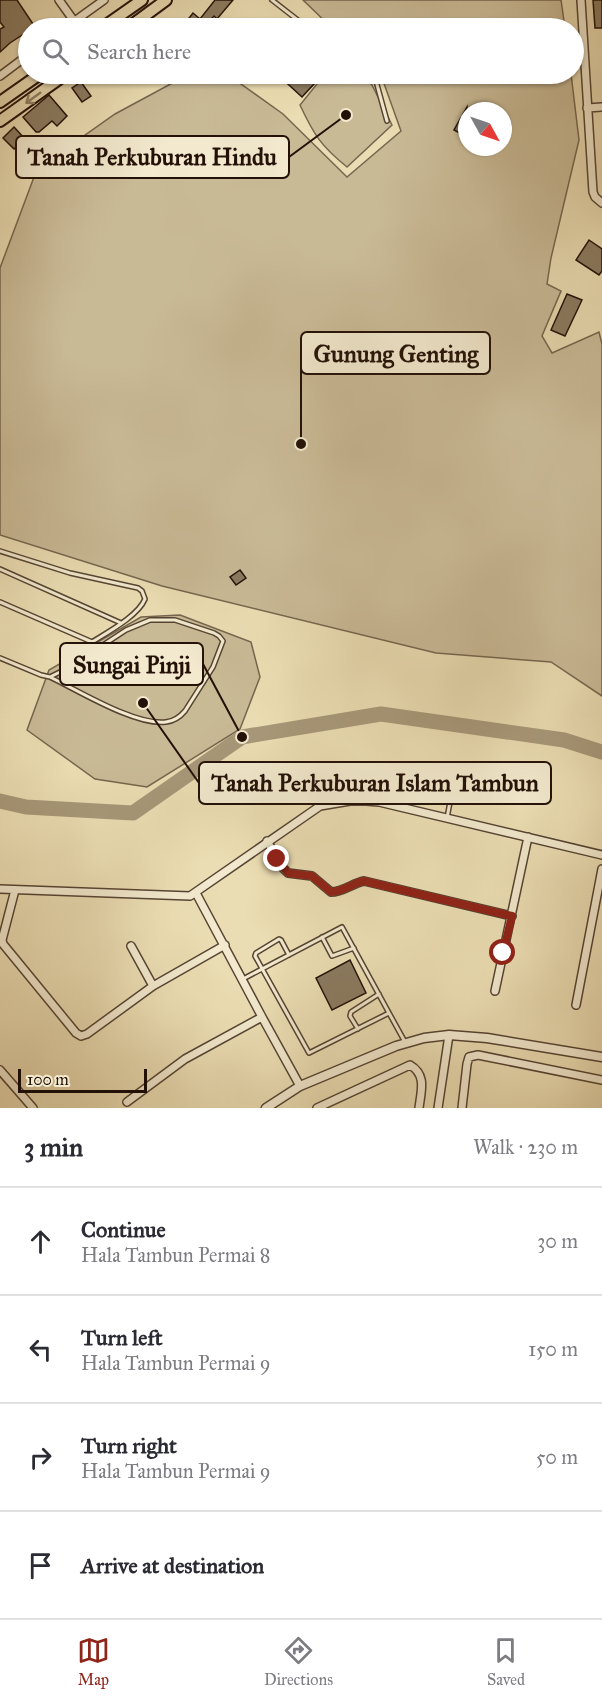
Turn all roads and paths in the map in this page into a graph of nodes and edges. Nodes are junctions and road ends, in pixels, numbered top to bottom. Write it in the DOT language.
graph roads {
  1 [pos="59,0"];
  2 [pos="104,0"];
  3 [pos="142,0"];
  4 [pos="166,0"];
  5 [pos="272,0"];
  6 [pos="581,0"];
  7 [pos="72,18"];
  8 [pos="78,18"];
  9 [pos="116,18"];
  10 [pos="142,18"];
  11 [pos="295,18"];
  12 [pos="582,18"];
  13 [pos="584,54"];
  14 [pos="18,62"];
  15 [pos="0,75"];
  16 [pos="26,84"];
  17 [pos="52,84"];
  18 [pos="377,84"];
  19 [pos="0,102"];
  20 [pos="602,107"];
  21 [pos="587,108"];
  22 [pos="0,121"];
  23 [pos="387,121"];
  24 [pos="602,204"];
  25 [pos="0,551"];
  26 [pos="0,569"];
  27 [pos="0,602"];
  28 [pos="121,623"];
  29 [pos="0,658"];
  30 [pos="50,677"];
  31 [pos="456,770"];
  32 [pos="447,818"];
  33 [pos="528,837"];
  34 [pos="267,842"];
  35 [pos="602,855"];
  36 [pos="602,869"];
  37 [pos="0,889"];
  38 [pos="15,890"];
  39 [pos="196,892"];
  40 [pos="512,916"];
  41 [pos="322,938"];
  42 [pos="225,945"];
  43 [pos="131,946"];
  44 [pos="354,948"];
  45 [pos="289,955"];
  46 [pos="261,969"];
  47 [pos="243,979"];
  48 [pos="153,986"];
  49 [pos="495,990"];
  50 [pos="379,994"];
  51 [pos="576,1005"];
  52 [pos="389,1013"];
  53 [pos="262,1017"];
  54 [pos="358,1029"];
  55 [pos="449,1035"];
  56 [pos="405,1043"];
  57 [pos="602,1057"];
  58 [pos="0,1070"];
  59 [pos="602,1080"];
  60 [pos="300,1086"];
  61 [pos="127,1102"];
  62 [pos="33,1108"];
  63 [pos="266,1108"];
  64 [pos="317,1108"];
  65 [pos="419,1108"];
  66 [pos="438,1108"];
  67 [pos="462,1108"];
  1 -- 7 [label="street"];
  2 -- 8 [label="street"];
  3 -- 9 [label="main road"];
  4 -- 10 [label="main road"];
  5 -- 11 [label="lane"];
  6 -- 12 [label="street"];
  13 -- 21 [label="street"];
  14 -- 15 [label="street"];
  16 -- 19 [label="main road"];
  17 -- 22 [label="main road, one-way"];
  18 -- 23 [label="lane"];
  20 -- 21 [label="street"];
  21 -- 24 [label="street"];
  25 -- 28 [label="lane"];
  26 -- 28 [label="lane"];
  27 -- 28 [label="lane"];
  29 -- 30 [label="lane"];
  30 -- 30 [label="lane"];
  31 -- 32 [label="lane"];
  32 -- 33 [label="street"];
  32 -- 34 [label="street"];
  33 -- 35 [label="street"];
  33 -- 40 [label="street"];
  34 -- 39 [label="street"];
  34 -- 40 [label="street"];
  36 -- 51 [label="street"];
  37 -- 38 [label="street"];
  38 -- 39 [label="street"];
  38 -- 48 [label="street"];
  39 -- 42 [label="street"];
  40 -- 49 [label="street"];
  41 -- 44 [label="lane"];
  41 -- 44 [label="lane"];
  41 -- 45 [label="lane"];
  42 -- 47 [label="street"];
  42 -- 48 [label="street"];
  43 -- 48 [label="street"];
  44 -- 50 [label="lane"];
  45 -- 46 [label="lane"];
  45 -- 46 [label="lane"];
  46 -- 47 [label="lane"];
  46 -- 54 [label="lane"];
  47 -- 53 [label="street"];
  50 -- 52 [label="lane"];
  50 -- 54 [label="lane"];
  52 -- 54 [label="lane"];
  52 -- 56 [label="lane"];
  53 -- 60 [label="street"];
  53 -- 61 [label="street"];
  55 -- 56 [label="street"];
  55 -- 57 [label="street"];
  55 -- 66 [label="street"];
  56 -- 60 [label="street"];
  58 -- 62 [label="street"];
  59 -- 67 [label="street"];
  60 -- 63 [label="street"];
  64 -- 65 [label="street"];
}
